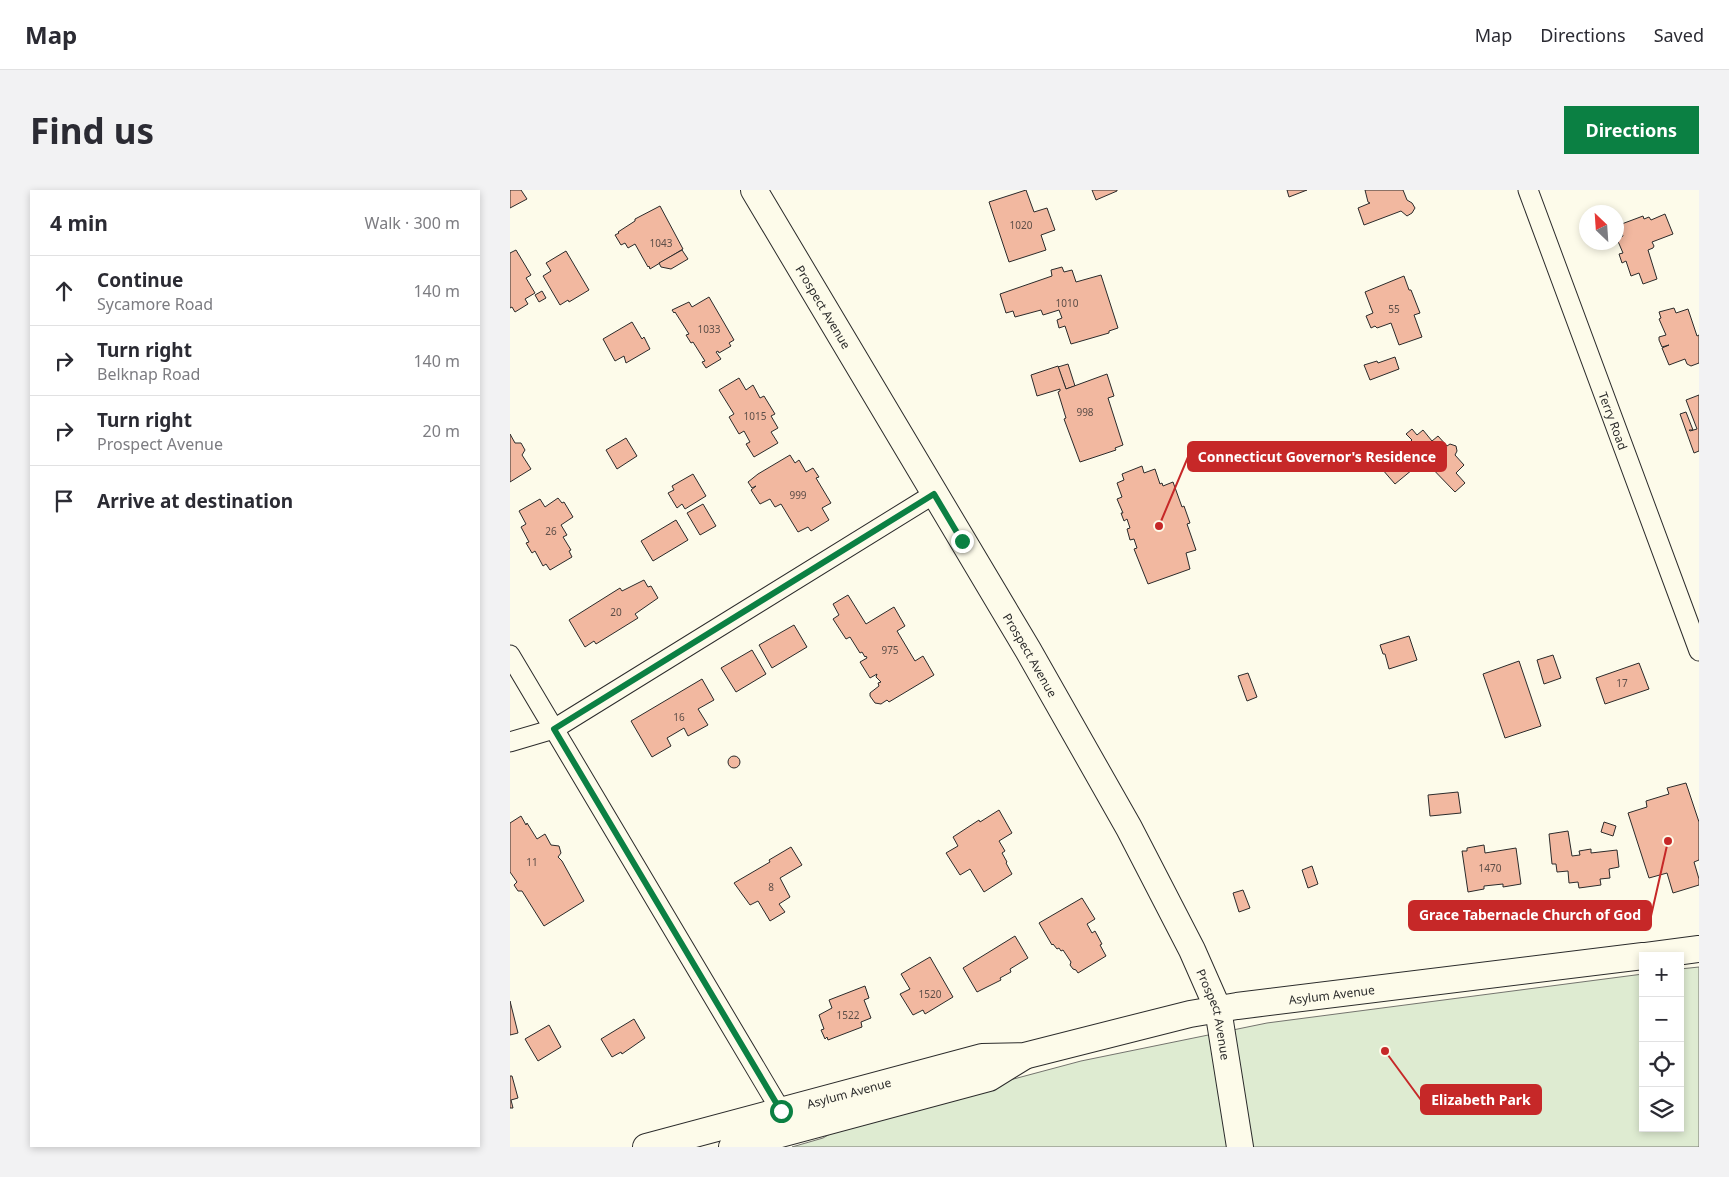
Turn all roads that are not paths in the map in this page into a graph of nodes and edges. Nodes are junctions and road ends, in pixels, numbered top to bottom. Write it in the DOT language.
graph roads {
  1 [pos="754,190"];
  2 [pos="1528,190"];
  3 [pos="934,494"];
  4 [pos="1699,651"];
  5 [pos="510,655"];
  6 [pos="554,729"];
  7 [pos="510,742"];
  8 [pos="1699,949"];
  9 [pos="1675,952"];
  10 [pos="1639,957"];
  11 [pos="1218,1009"];
  12 [pos="787,1121"];
  13 [pos="646,1147"];
  14 [pos="732,1147"];
  15 [pos="1240,1147"];
  1 -- 3 [label="main road, Prospect Avenue"];
  2 -- 4 [label="street, Terry Road"];
  3 -- 6 [label="street"];
  3 -- 11 [label="main road, Prospect Avenue"];
  5 -- 6 [label="street"];
  6 -- 7 [label="street"];
  6 -- 12 [label="street"];
  8 -- 9 [label="main road, Asylum Avenue"];
  10 -- 11 [label="main road, Asylum Avenue"];
  11 -- 12 [label="main road, Asylum Avenue"];
  11 -- 15 [label="main road, Prospect Avenue"];
  12 -- 13 [label="main road, Asylum Avenue"];
  12 -- 14 [label="main road, Asylum Avenue"];
}
